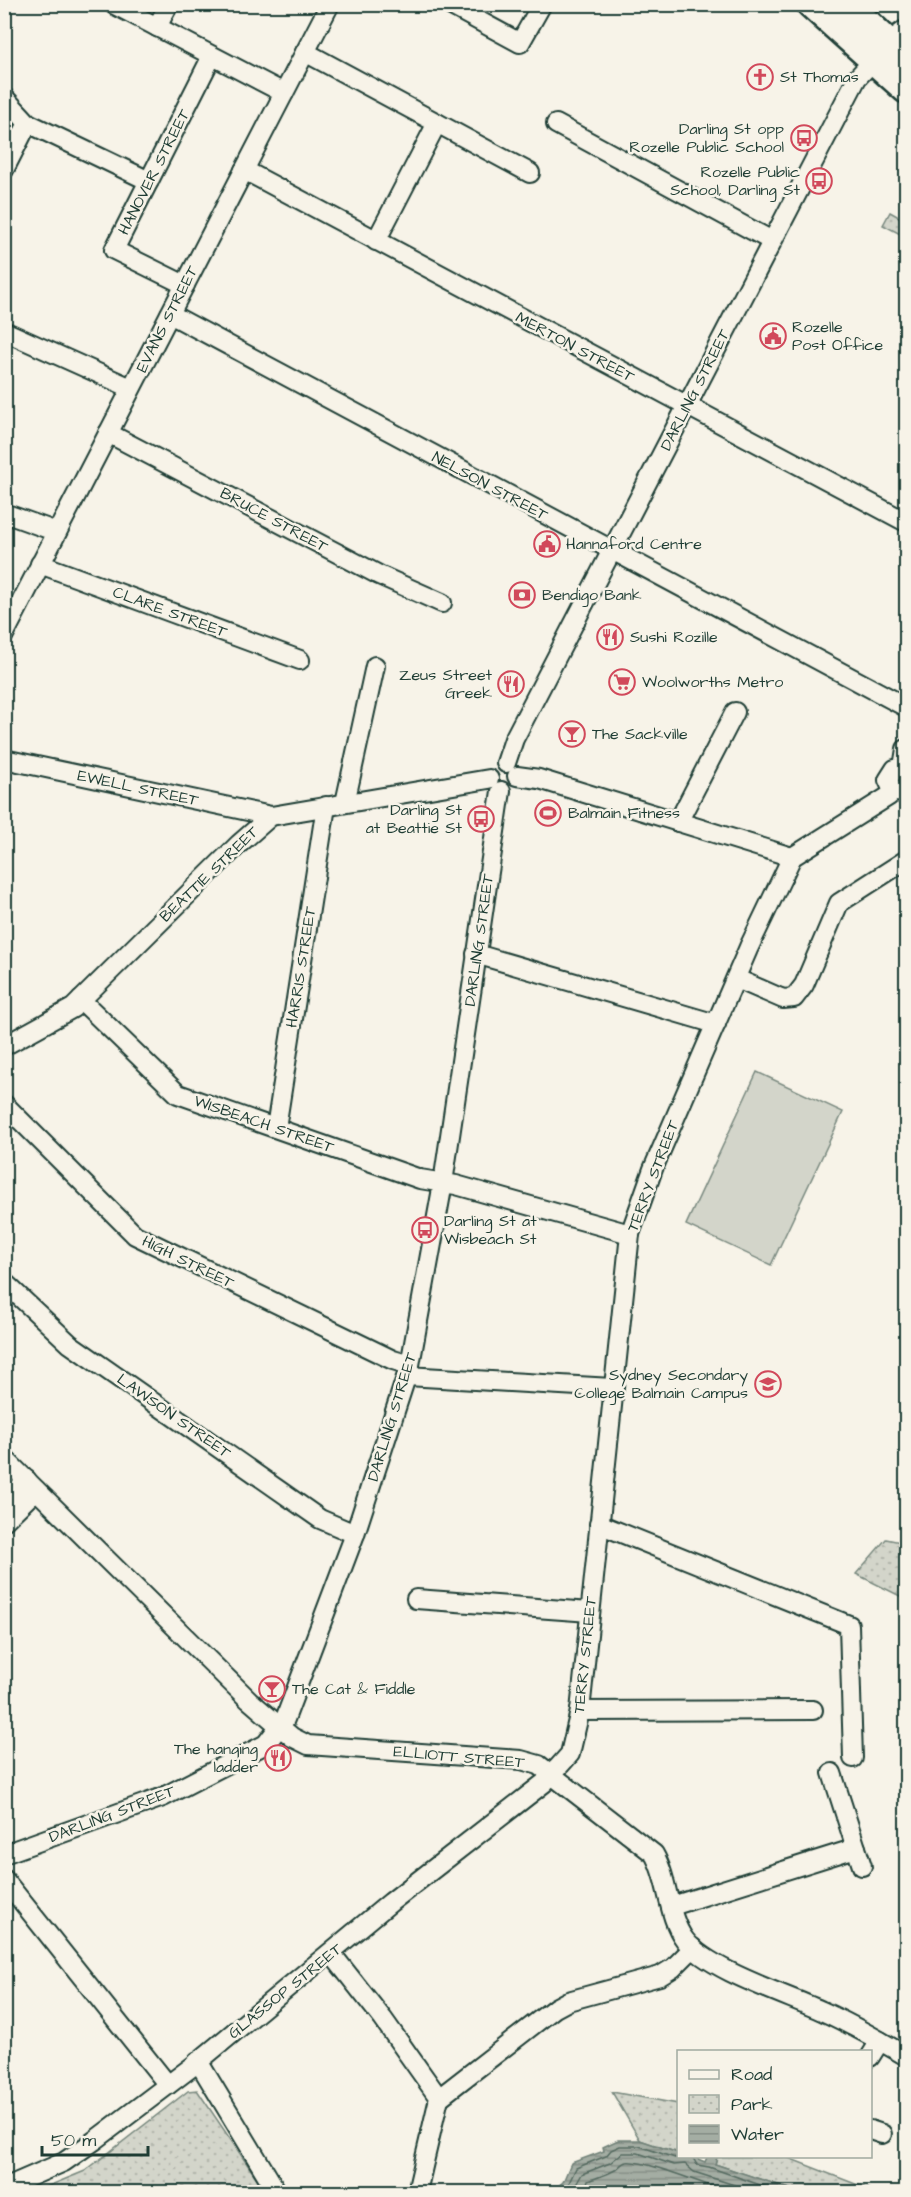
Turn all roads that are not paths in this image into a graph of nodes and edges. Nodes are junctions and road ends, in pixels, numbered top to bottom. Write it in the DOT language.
graph roads {
  1 [pos="113,4"];
  2 [pos="169,4"];
  3 [pos="330,4"];
  4 [pos="448,4"];
  5 [pos="542,4"];
  6 [pos="811,4"];
  7 [pos="847,4"];
  8 [pos="157,27"];
  9 [pos="894,49"];
  10 [pos="305,52"];
  11 [pos="212,56"];
  12 [pos="906,89"];
  13 [pos="284,93"];
  14 [pos="4,97"];
  15 [pos="28,123"];
  16 [pos="437,123"];
  17 [pos="556,124"];
  18 [pos="4,170"];
  19 [pos="244,170"];
  20 [pos="530,172"];
  21 [pos="149,181"];
  22 [pos="376,241"];
  23 [pos="772,241"];
  24 [pos="185,285"];
  25 [pos="170,314"];
  26 [pos="4,331"];
  27 [pos="131,388"];
  28 [pos="687,407"];
  29 [pos="108,433"];
  30 [pos="4,513"];
  31 [pos="906,522"];
  32 [pos="57,532"];
  33 [pos="612,551"];
  34 [pos="40,564"];
  35 [pos="442,603"];
  36 [pos="4,635"];
  37 [pos="300,660"];
  38 [pos="375,666"];
  39 [pos="906,707"];
  40 [pos="735,712"];
  41 [pos="906,749"];
  42 [pos="4,759"];
  43 [pos="905,768"];
  44 [pos="511,770"];
  45 [pos="495,785"];
  46 [pos="900,792"];
  47 [pos="345,803"];
  48 [pos="326,806"];
  49 [pos="271,816"];
  50 [pos="678,822"];
  51 [pos="792,857"];
  52 [pos="906,861"];
  53 [pos="476,954"];
  54 [pos="736,979"];
  55 [pos="81,1000"];
  56 [pos="716,1024"];
  57 [pos="4,1046"];
  58 [pos="4,1104"];
  59 [pos="276,1128"];
  60 [pos="443,1183"];
  61 [pos="630,1234"];
  62 [pos="4,1282"];
  63 [pos="409,1371"];
  64 [pos="612,1388"];
  65 [pos="4,1458"];
  66 [pos="31,1485"];
  67 [pos="4,1502"];
  68 [pos="4,1521"];
  69 [pos="599,1524"];
  70 [pos="355,1534"];
  71 [pos="416,1599"];
  72 [pos="590,1612"];
  73 [pos="813,1710"];
  74 [pos="580,1711"];
  75 [pos="280,1728"];
  76 [pos="853,1758"];
  77 [pos="832,1773"];
  78 [pos="552,1774"];
  79 [pos="856,1848"];
  80 [pos="4,1854"];
  81 [pos="862,1866"];
  82 [pos="4,1879"];
  83 [pos="672,1906"];
  84 [pos="693,1948"];
  85 [pos="331,1953"];
  86 [pos="880,2040"];
  87 [pos="872,2054"];
  88 [pos="906,2056"];
  89 [pos="198,2061"];
  90 [pos="168,2085"];
  91 [pos="439,2098"];
  92 [pos="4,2188"];
  93 [pos="277,2193"];
  94 [pos="417,2193"];
  1 -- 8 [label="street"];
  2 -- 8 [label="street"];
  3 -- 10 [label="street, EVANS STREET"];
  4 -- 5 [label="street"];
  6 -- 9 [label="highway"];
  7 -- 9 [label="highway"];
  8 -- 11 [label="street"];
  9 -- 12 [label="highway"];
  9 -- 23 [label="street, DARLING STREET"];
  10 -- 13 [label="street, EVANS STREET"];
  10 -- 16 [label="street"];
  11 -- 13 [label="street"];
  11 -- 21 [label="street, HANOVER STREET"];
  13 -- 19 [label="street, EVANS STREET"];
  14 -- 15 [label="street"];
  15 -- 18 [label="street"];
  15 -- 21 [label="street"];
  16 -- 20 [label="street"];
  16 -- 22 [label="street"];
  17 -- 23 [label="street"];
  19 -- 22 [label="street, MERTON STREET"];
  19 -- 24 [label="street, EVANS STREET"];
  21 -- 24 [label="street, HANOVER STREET"];
  22 -- 28 [label="street, MERTON STREET"];
  23 -- 28 [label="street, DARLING STREET"];
  24 -- 25 [label="street, EVANS STREET"];
  25 -- 27 [label="street, EVANS STREET"];
  25 -- 33 [label="street, NELSON STREET"];
  26 -- 27 [label="street"];
  27 -- 29 [label="street, EVANS STREET"];
  28 -- 31 [label="street, MERTON STREET"];
  28 -- 33 [label="street, DARLING STREET"];
  29 -- 32 [label="street, EVANS STREET"];
  29 -- 35 [label="street, BRUCE STREET"];
  30 -- 32 [label="street"];
  32 -- 34 [label="street, EVANS STREET"];
  33 -- 39 [label="street, NELSON STREET"];
  33 -- 44 [label="street, DARLING STREET"];
  34 -- 36 [label="street, EVANS STREET"];
  34 -- 37 [label="street, CLARE STREET"];
  38 -- 47 [label="street"];
  40 -- 50 [label="street"];
  41 -- 43 [label="street"];
  42 -- 49 [label="street, EWELL STREET"];
  43 -- 46 [label="street"];
  44 -- 45 [label="street"];
  44 -- 45 [label="street"];
  44 -- 50 [label="street"];
  45 -- 47 [label="street, BEATTIE STREET"];
  45 -- 53 [label="street, DARLING STREET"];
  46 -- 51 [label="street"];
  47 -- 48 [label="street, BEATTIE STREET"];
  48 -- 49 [label="street, BEATTIE STREET"];
  48 -- 59 [label="street, HARRIS STREET"];
  49 -- 55 [label="street, BEATTIE STREET"];
  50 -- 51 [label="street"];
  51 -- 54 [label="street, TERRY STREET"];
  52 -- 54 [label="street"];
  53 -- 56 [label="street"];
  53 -- 60 [label="street, DARLING STREET"];
  54 -- 56 [label="street, TERRY STREET"];
  55 -- 57 [label="street, BEATTIE STREET"];
  55 -- 59 [label="street, WISBEACH STREET"];
  56 -- 61 [label="street, TERRY STREET"];
  58 -- 63 [label="street, HIGH STREET"];
  59 -- 60 [label="street, WISBEACH STREET"];
  60 -- 61 [label="street, WISBEACH STREET"];
  60 -- 63 [label="street, DARLING STREET"];
  61 -- 64 [label="street, TERRY STREET"];
  62 -- 70 [label="street, LAWSON STREET"];
  63 -- 64 [label="street, HIGH STREET"];
  63 -- 70 [label="street, DARLING STREET"];
  64 -- 69 [label="street, TERRY STREET"];
  65 -- 66 [label="street, ELLIOTT STREET"];
  66 -- 67 [label="street"];
  66 -- 68 [label="street"];
  66 -- 75 [label="street, ELLIOTT STREET"];
  69 -- 72 [label="street, TERRY STREET"];
  69 -- 76 [label="street"];
  70 -- 75 [label="street, DARLING STREET"];
  71 -- 72 [label="street"];
  72 -- 74 [label="street, TERRY STREET"];
  73 -- 74 [label="street"];
  74 -- 78 [label="street, TERRY STREET"];
  75 -- 78 [label="street, ELLIOTT STREET"];
  75 -- 80 [label="street, DARLING STREET"];
  77 -- 79 [label="street"];
  78 -- 83 [label="street, ELLIOTT STREET"];
  78 -- 85 [label="street, GLASSOP STREET"];
  79 -- 81 [label="street"];
  79 -- 83 [label="street"];
  82 -- 90 [label="street"];
  83 -- 84 [label="street, ELLIOTT STREET"];
  84 -- 86 [label="street, ELLIOTT STREET"];
  84 -- 91 [label="street"];
  85 -- 89 [label="street, GLASSOP STREET"];
  85 -- 91 [label="street"];
  86 -- 87 [label="street"];
  86 -- 88 [label="street, ELLIOTT STREET"];
  89 -- 90 [label="street, GLASSOP STREET"];
  89 -- 93 [label="street"];
  90 -- 92 [label="street, GLASSOP STREET"];
  91 -- 94 [label="street"];
}
